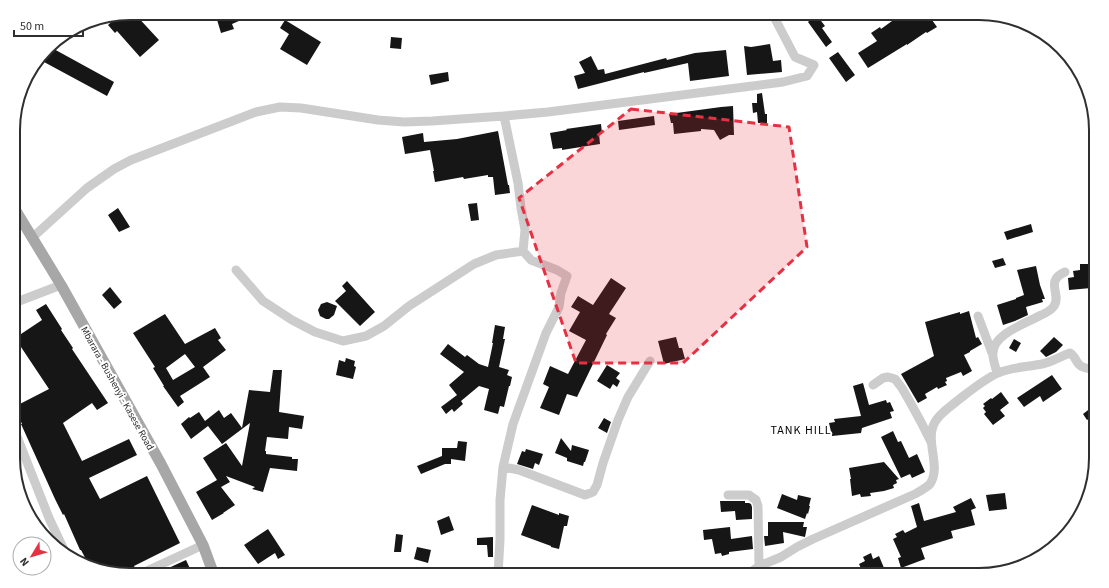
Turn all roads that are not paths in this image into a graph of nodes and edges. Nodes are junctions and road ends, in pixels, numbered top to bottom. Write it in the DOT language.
graph roads {
  1 [pos="776,20"];
  2 [pos="504,116"];
  3 [pos="20,216"];
  4 [pos="33,237"];
  5 [pos="523,251"];
  6 [pos="236,270"];
  7 [pos="1065,272"];
  8 [pos="61,285"];
  9 [pos="20,301"];
  10 [pos="978,316"];
  11 [pos="992,353"];
  12 [pos="650,361"];
  13 [pos="1089,368"];
  14 [pos="997,374"];
  15 [pos="873,385"];
  16 [pos="20,444"];
  17 [pos="931,444"];
  18 [pos="504,467"];
  19 [pos="728,495"];
  20 [pos="62,545"];
  21 [pos="203,545"];
  22 [pos="759,566"];
  23 [pos="153,568"];
  24 [pos="211,568"];
  25 [pos="498,568"];
  26 [pos="756,568"];
  27 [pos="763,568"];
  1 -- 2 [label="street"];
  2 -- 4 [label="street"];
  2 -- 5 [label="street"];
  3 -- 4 [label="main road, Mbarara - Bushenyi - Kasese Road"];
  4 -- 8 [label="main road, Mbarara - Bushenyi - Kasese Road"];
  5 -- 6 [label="street"];
  5 -- 18 [label="street"];
  7 -- 11 [label="street"];
  8 -- 9 [label="street"];
  8 -- 21 [label="main road, Mbarara - Bushenyi - Kasese Road"];
  10 -- 11 [label="street"];
  11 -- 14 [label="street"];
  12 -- 18 [label="street"];
  13 -- 14 [label="street"];
  14 -- 17 [label="street"];
  15 -- 17 [label="street"];
  16 -- 20 [label="street"];
  17 -- 22 [label="street"];
  18 -- 25 [label="street"];
  19 -- 22 [label="street"];
  21 -- 23 [label="street"];
  21 -- 24 [label="main road, Mbarara - Bushenyi - Kasese Road"];
  22 -- 26 [label="street"];
  22 -- 27 [label="street"];
}
